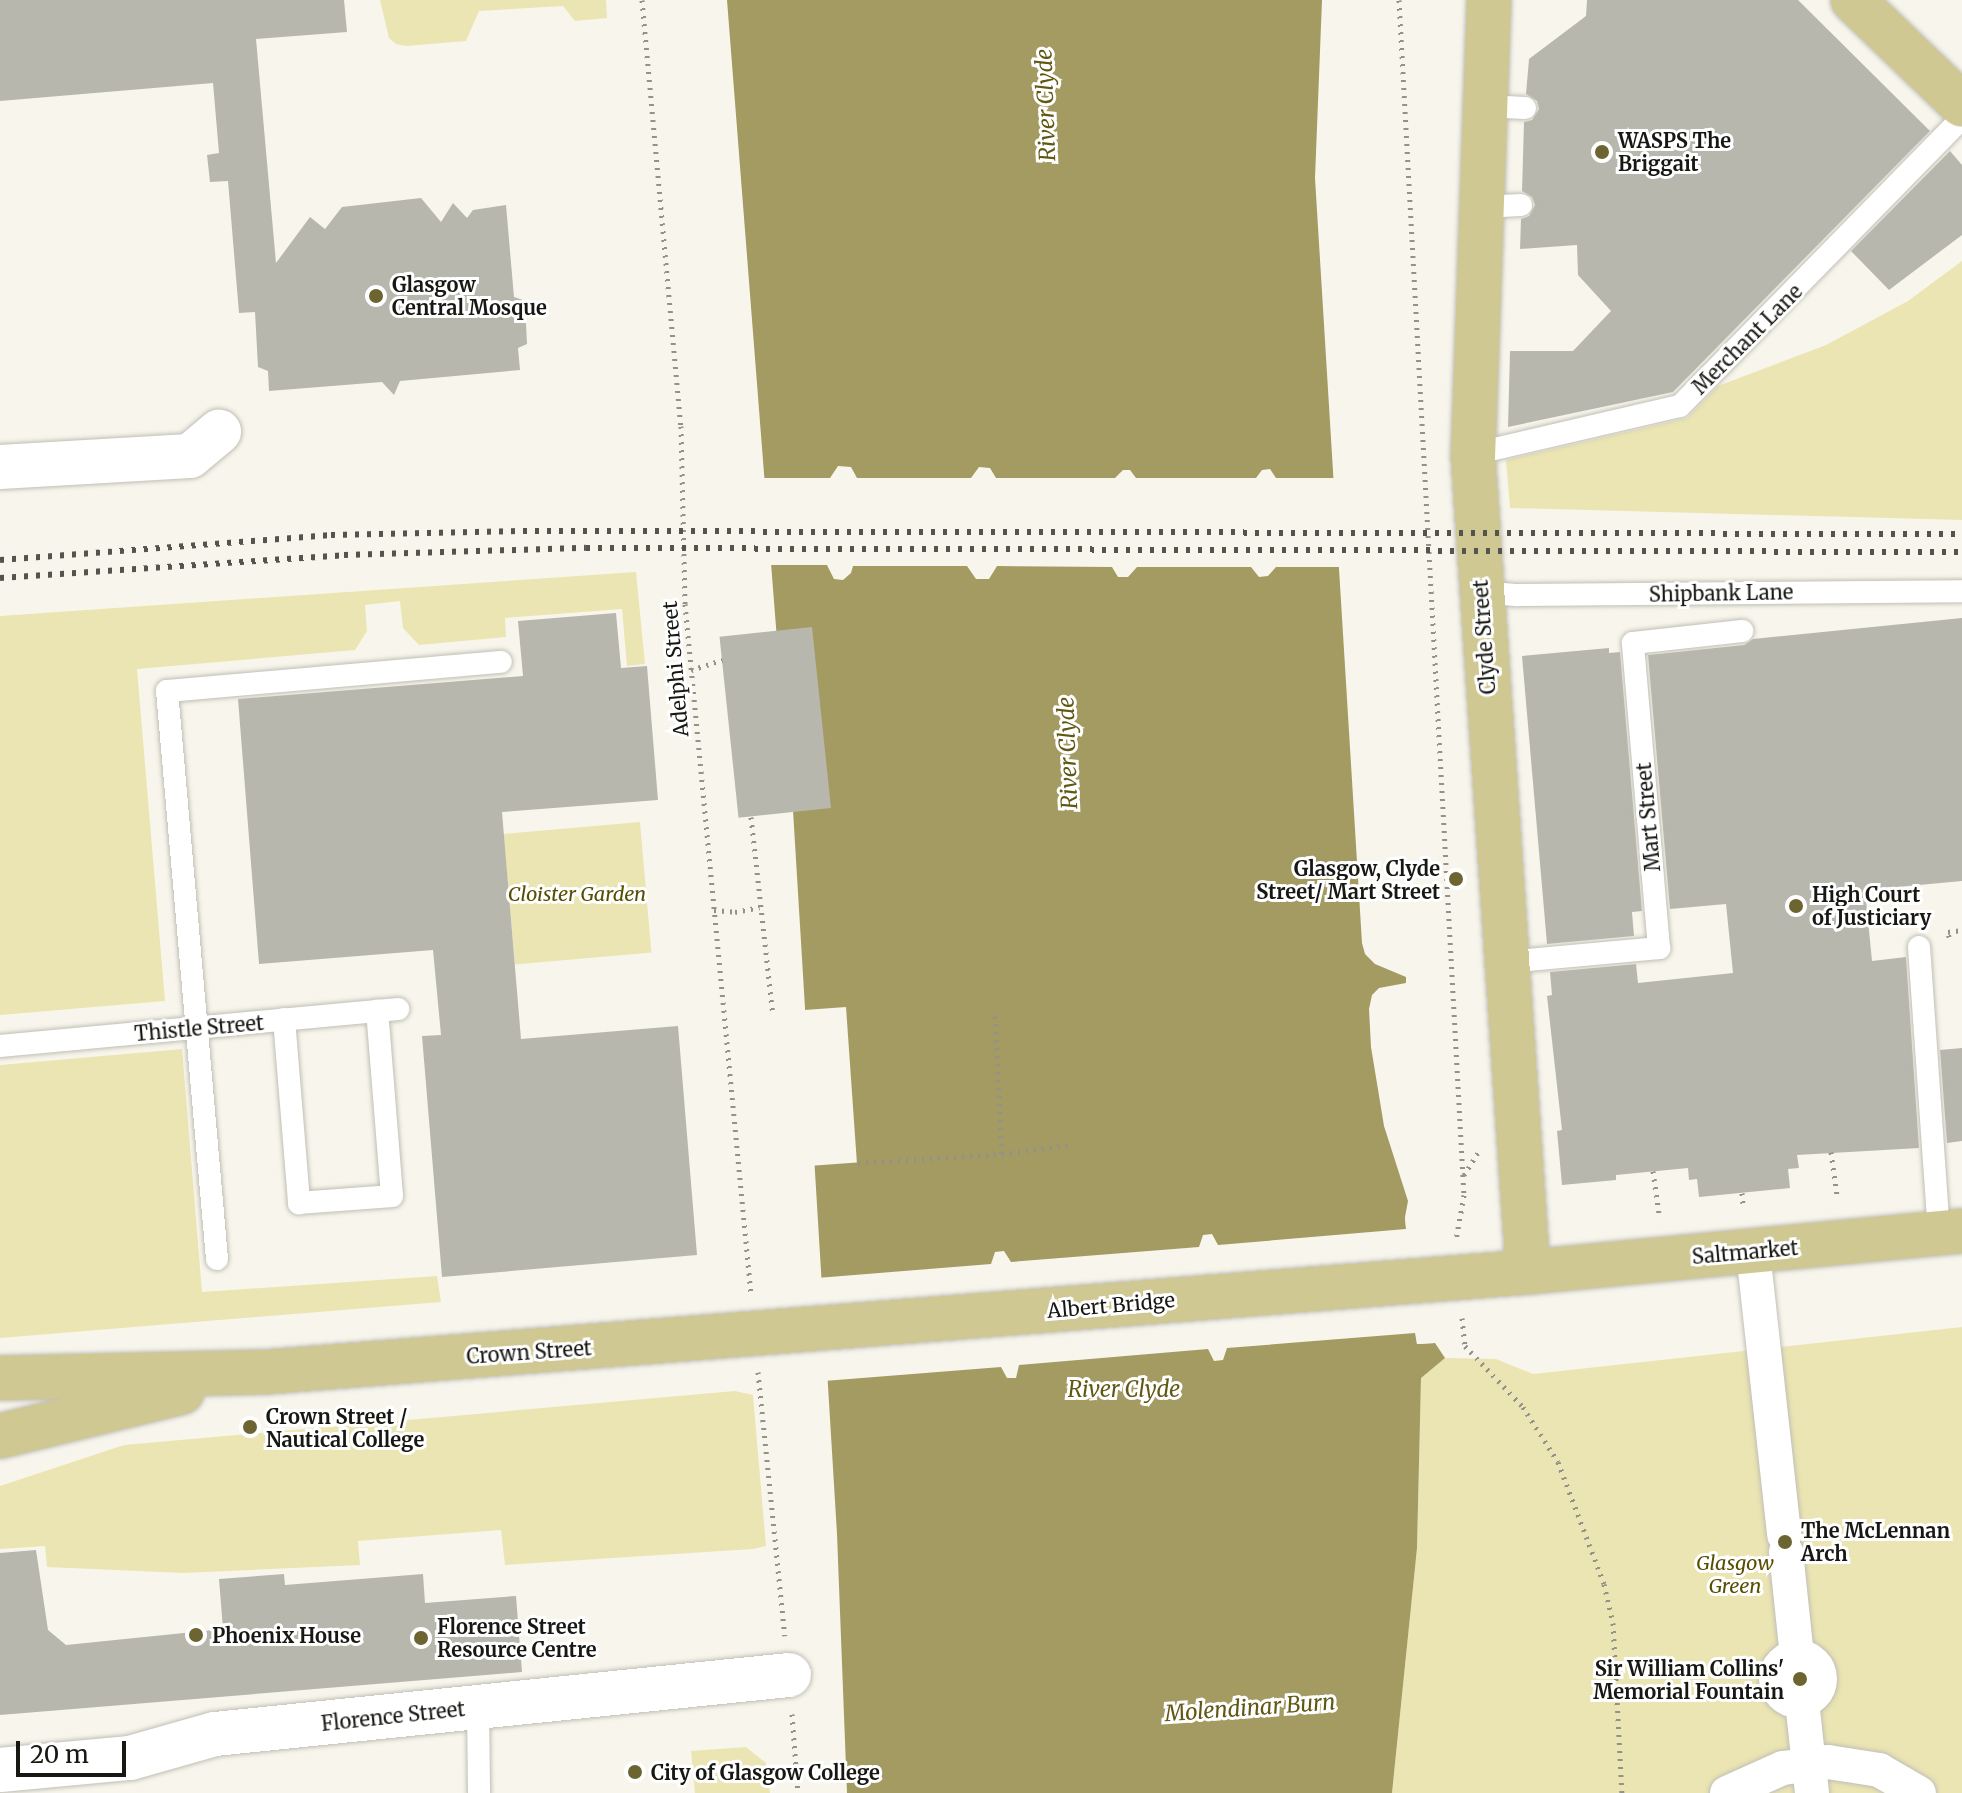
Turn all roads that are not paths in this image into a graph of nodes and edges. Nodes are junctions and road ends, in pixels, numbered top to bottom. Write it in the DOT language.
graph roads {
  1 [pos="1489,0"];
  2 [pos="1862,3"];
  3 [pos="1962,105"];
  4 [pos="1962,118"];
  5 [pos="219,432"];
  6 [pos="1473,454"];
  7 [pos="0,467"];
  8 [pos="1962,591"];
  9 [pos="1481,592"];
  10 [pos="1742,631"];
  11 [pos="501,662"];
  12 [pos="1919,947"];
  13 [pos="1506,962"];
  14 [pos="284,1019"];
  15 [pos="197,1028"];
  16 [pos="0,1046"];
  17 [pos="1950,1232"];
  18 [pos="1753,1252"];
  19 [pos="217,1259"];
  20 [pos="1528,1272"];
  21 [pos="1444,1277"];
  22 [pos="773,1333"];
  23 [pos="266,1372"];
  24 [pos="0,1378"];
  25 [pos="0,1436"];
  26 [pos="789,1675"];
  27 [pos="478,1707"];
  28 [pos="0,1770"];
  29 [pos="1810,1778"];
  30 [pos="479,1793"];
  31 [pos="1727,1793"];
  32 [pos="1919,1793"];
  1 -- 6 [label="main road, Clyde Street"];
  2 -- 3 [label="main road"];
  4 -- 6 [label="lane, Merchant Lane"];
  5 -- 7 [label="street"];
  6 -- 9 [label="main road, Clyde Street"];
  8 -- 9 [label="lane, Shipbank Lane"];
  9 -- 13 [label="main road, Clyde Street"];
  10 -- 13 [label="lane, Mart Street"];
  11 -- 15 [label="lane"];
  12 -- 17 [label="lane"];
  13 -- 20 [label="main road, Clyde Street"];
  14 -- 14 [label="lane, Thistle Street"];
  14 -- 15 [label="lane, Thistle Street"];
  15 -- 16 [label="lane, Thistle Street"];
  15 -- 19 [label="lane"];
  17 -- 18 [label="main road, Saltmarket"];
  18 -- 20 [label="main road, Saltmarket"];
  18 -- 29 [label="street"];
  20 -- 21 [label="main road, Saltmarket"];
  21 -- 22 [label="main road, Albert Bridge"];
  22 -- 23 [label="main road, Crown Street"];
  23 -- 24 [label="main road, Crown Street"];
  23 -- 25 [label="main road, Crown Street"];
  26 -- 27 [label="street, Florence Street"];
  27 -- 28 [label="street, Florence Street"];
  27 -- 30 [label="lane"];
  29 -- 31 [label="street"];
  29 -- 32 [label="street"];
}
